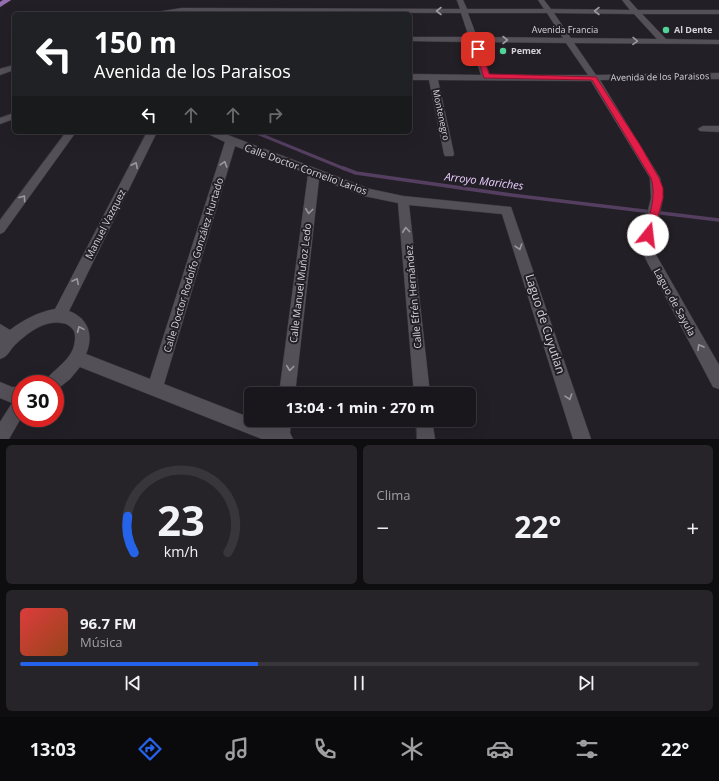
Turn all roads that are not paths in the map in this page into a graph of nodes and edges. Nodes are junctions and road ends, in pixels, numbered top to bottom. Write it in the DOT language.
graph roads {
  1 [pos="8,0"];
  2 [pos="460,0"];
  3 [pos="541,0"];
  4 [pos="625,0"];
  5 [pos="0,5"];
  6 [pos="463,11"];
  7 [pos="549,11"];
  8 [pos="169,12"];
  9 [pos="312,12"];
  10 [pos="412,12"];
  11 [pos="636,12"];
  12 [pos="719,12"];
  13 [pos="412,39"];
  14 [pos="474,40"];
  15 [pos="569,40"];
  16 [pos="663,41"];
  17 [pos="719,42"];
  18 [pos="12,60"];
  19 [pos="0,63"];
  20 [pos="12,68"];
  21 [pos="0,72"];
  22 [pos="433,76"];
  23 [pos="486,76"];
  24 [pos="719,76"];
  25 [pos="412,77"];
  26 [pos="594,78"];
  27 [pos="12,117"];
  28 [pos="1,121"];
  29 [pos="704,129"];
  30 [pos="719,129"];
  31 [pos="70,134"];
  32 [pos="151,134"];
  33 [pos="215,134"];
  34 [pos="231,141"];
  35 [pos="449,154"];
  36 [pos="314,172"];
  37 [pos="403,200"];
  38 [pos="0,229"];
  39 [pos="59,316"];
  40 [pos="3,341"];
  41 [pos="77,358"];
  42 [pos="63,375"];
  43 [pos="719,381"];
  44 [pos="288,387"];
  45 [pos="421,387"];
  46 [pos="155,388"];
  47 [pos="0,390"];
  48 [pos="12,395"];
  49 [pos="12,418"];
  50 [pos="283,427"];
  51 [pos="425,427"];
  52 [pos="0,438"];
  53 [pos="282,438"];
  54 [pos="426,439"];
  55 [pos="582,439"];
  1 -- 5 [label="main road"];
  2 -- 6 [label="street"];
  3 -- 7 [label="street"];
  4 -- 11 [label="street"];
  6 -- 7 [label="street"];
  6 -- 10 [label="street, one-way"];
  6 -- 14 [label="street"];
  11 -- 7 [label="street, one-way"];
  7 -- 15 [label="street"];
  8 -- 9 [label="street"];
  11 -- 12 [label="street"];
  11 -- 16 [label="street"];
  13 -- 14 [label="street, Avenida Francia"];
  14 -- 15 [label="street, Avenida Francia, one-way"];
  14 -- 23 [label="street"];
  15 -- 16 [label="street, Avenida Francia, one-way"];
  15 -- 26 [label="street"];
  16 -- 17 [label="street, Avenida Francia"];
  18 -- 19 [label="street"];
  20 -- 21 [label="street"];
  22 -- 23 [label="street, Avenida de los Paraisos"];
  22 -- 25 [label="street, Avenida de los Paraisos"];
  22 -- 35 [label="street, Montenegro"];
  23 -- 26 [label="street, Avenida de los Paraisos"];
  24 -- 26 [label="street, Avenida de los Paraisos"];
  43 -- 26 [label="street, Laguo de Sayula, one-way"];
  27 -- 28 [label="street"];
  29 -- 30 [label="street"];
  38 -- 31 [label="street, one-way"];
  39 -- 32 [label="street, Manuel Vazquez, one-way"];
  33 -- 34 [label="street, Calle Doctor Cornelio Larios"];
  34 -- 36 [label="street, Calle Doctor Cornelio Larios"];
  46 -- 34 [label="street, Calle Doctor Rodolfo González Hurtado, one-way"];
  36 -- 37 [label="street, Calle Doctor Cornelio Larios"];
  36 -- 44 [label="street, Calle Manuel Muñoz Ledo, one-way"];
  45 -- 37 [label="street, Calle Efrén Hernández, one-way"];
  37 -- 55 [label="street, Laguo de Cuyutlan, one-way"];
  39 -- 40 [label="street"];
  41 -- 39 [label="street, one-way"];
  41 -- 42 [label="street"];
  41 -- 46 [label="street"];
  46 -- 53 [label="street"];
  47 -- 48 [label="street"];
  49 -- 52 [label="street"];
  50 -- 53 [label="street"];
  51 -- 54 [label="street"];
}
